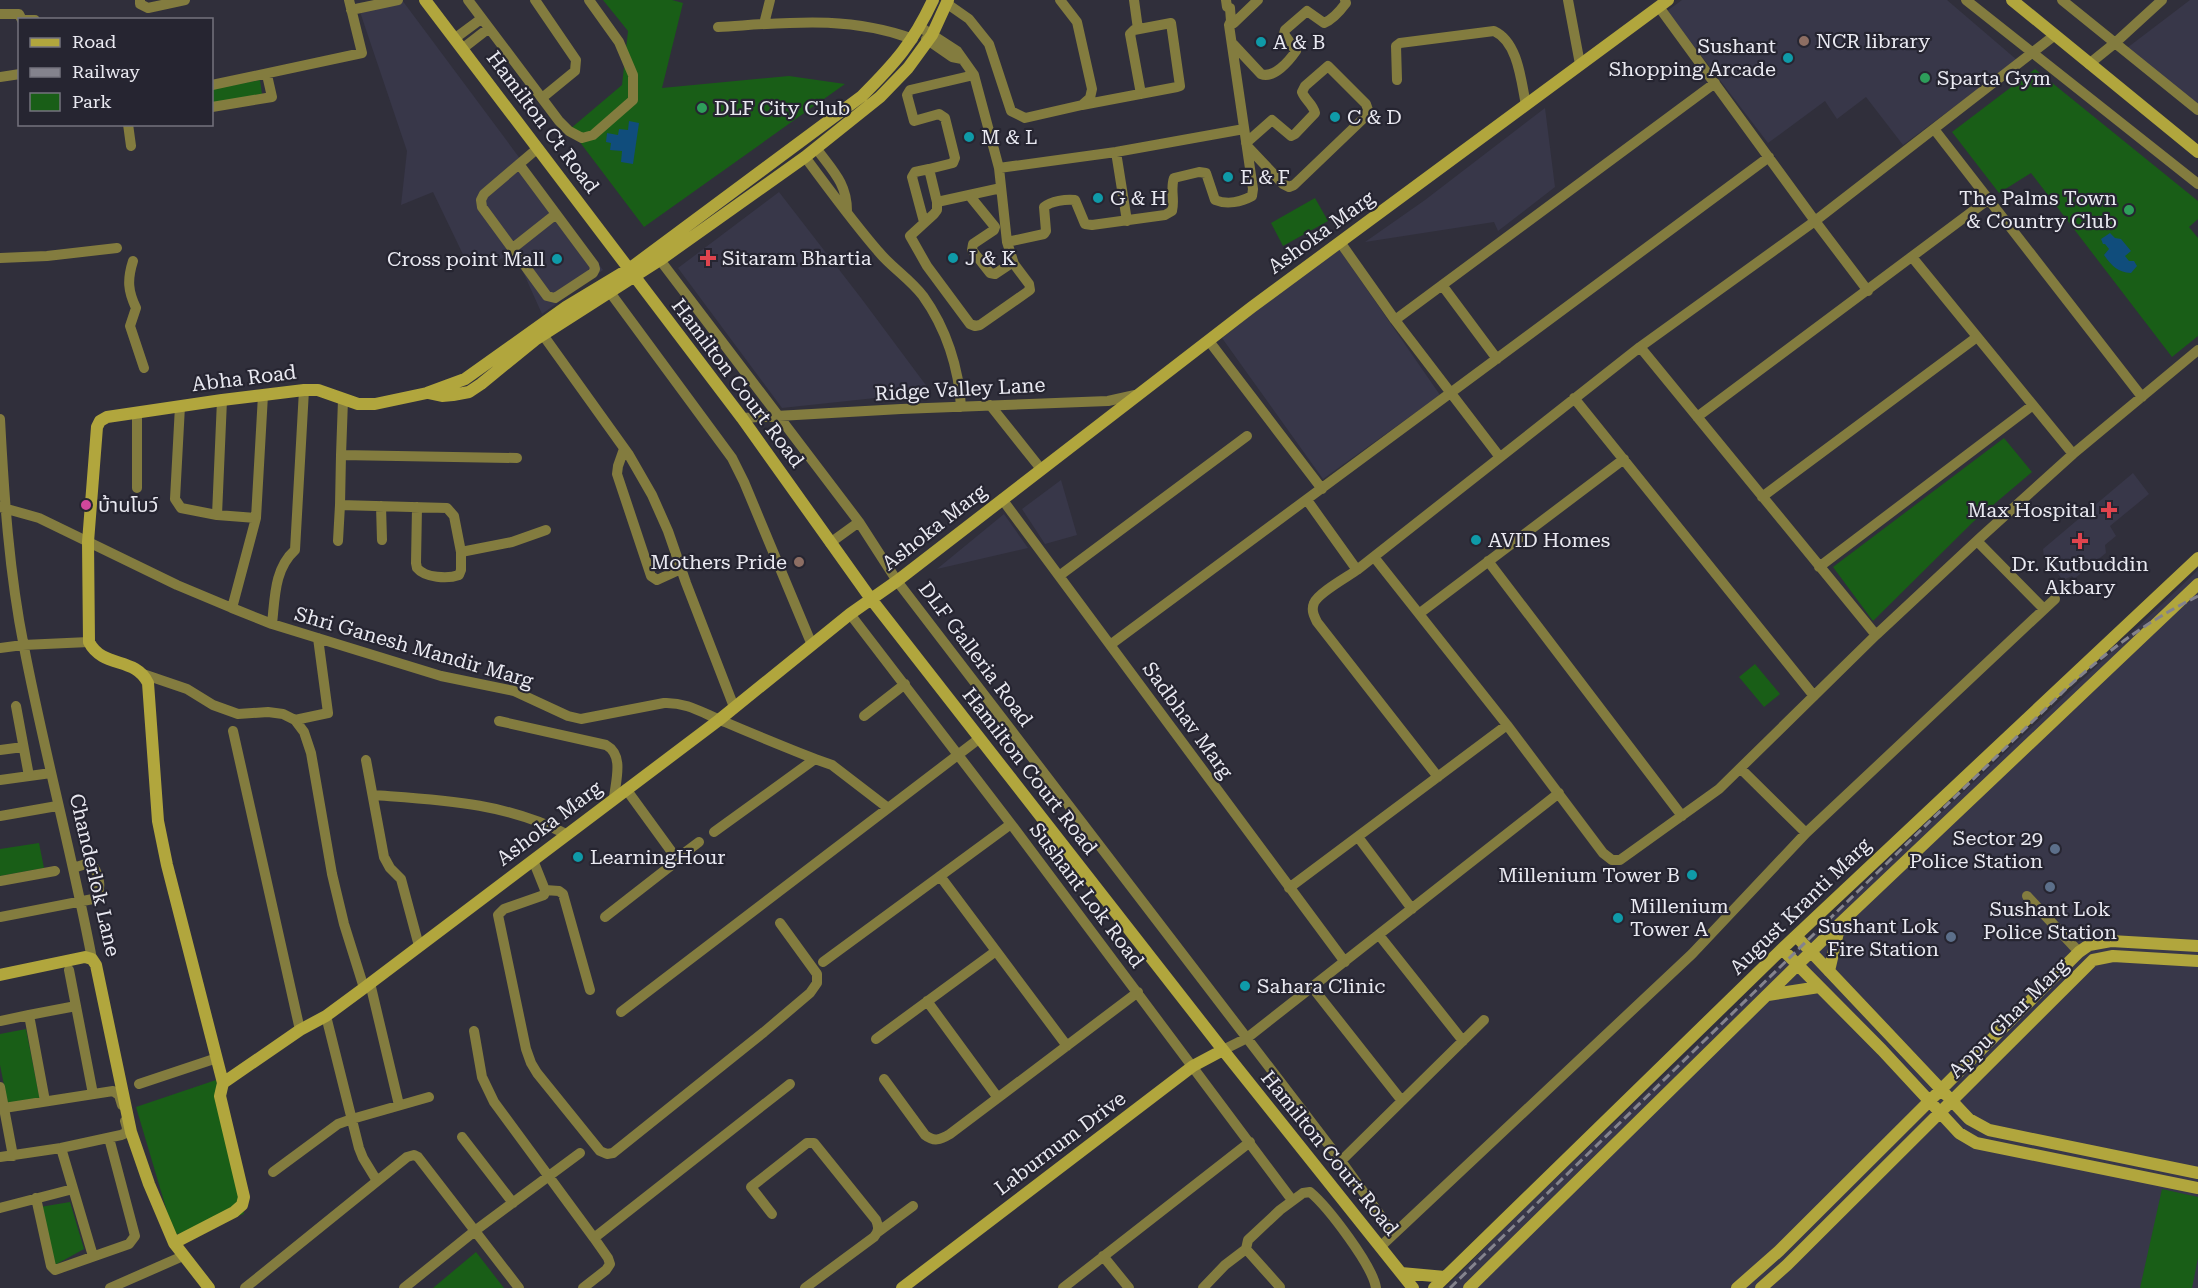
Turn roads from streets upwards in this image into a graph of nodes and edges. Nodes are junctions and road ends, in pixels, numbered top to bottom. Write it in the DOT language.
graph roads {
  1 [pos="140,0"];
  2 [pos="185,0"];
  3 [pos="398,0"];
  4 [pos="425,0"];
  5 [pos="468,0"];
  6 [pos="535,0"];
  7 [pos="589,0"];
  8 [pos="770,0"];
  9 [pos="933,0"];
  10 [pos="1060,0"];
  11 [pos="1134,0"];
  12 [pos="1258,0"];
  13 [pos="1345,0"];
  14 [pos="1568,0"];
  15 [pos="1966,0"];
  16 [pos="2012,0"];
  17 [pos="2062,0"];
  18 [pos="2162,0"];
  19 [pos="947,2"];
  20 [pos="1664,3"];
  21 [pos="1227,4"];
  22 [pos="350,5"];
  23 [pos="0,14"];
  24 [pos="22,18"];
  25 [pos="481,19"];
  26 [pos="764,24"];
  27 [pos="1229,25"];
  28 [pos="718,27"];
  29 [pos="489,28"];
  30 [pos="1138,29"];
  31 [pos="917,33"];
  32 [pos="2055,35"];
  33 [pos="930,38"];
  34 [pos="454,39"];
  35 [pos="2115,43"];
  36 [pos="1233,44"];
  37 [pos="462,49"];
  38 [pos="2033,53"];
  39 [pos="1580,64"];
  40 [pos="2089,64"];
  41 [pos="18,74"];
  42 [pos="267,75"];
  43 [pos="974,75"];
  44 [pos="0,77"];
  45 [pos="1397,80"];
  46 [pos="1715,83"];
  47 [pos="213,86"];
  48 [pos="1141,94"];
  49 [pos="542,98"];
  50 [pos="1082,105"];
  51 [pos="1526,105"];
  52 [pos="213,107"];
  53 [pos="2198,110"];
  54 [pos="128,126"];
  55 [pos="1244,129"];
  56 [pos="1934,129"];
  57 [pos="1247,145"];
  58 [pos="131,146"];
  59 [pos="538,148"];
  60 [pos="816,148"];
  61 [pos="1116,152"];
  62 [pos="2198,152"];
  63 [pos="805,157"];
  64 [pos="1769,157"];
  65 [pos="519,164"];
  66 [pos="999,168"];
  67 [pos="929,169"];
  68 [pos="2198,184"];
  69 [pos="1001,188"];
  70 [pos="969,195"];
  71 [pos="1989,199"];
  72 [pos="937,202"];
  73 [pos="847,212"];
  74 [pos="556,214"];
  75 [pos="1127,221"];
  76 [pos="1815,221"];
  77 [pos="924,222"];
  78 [pos="1007,242"];
  79 [pos="1340,242"];
  80 [pos="117,248"];
  81 [pos="513,248"];
  82 [pos="1912,257"];
  83 [pos="0,258"];
  84 [pos="660,260"];
  85 [pos="133,261"];
  86 [pos="1013,262"];
  87 [pos="631,273"];
  88 [pos="1442,285"];
  89 [pos="609,291"];
  90 [pos="1868,291"];
  91 [pos="559,296"];
  92 [pos="566,307"];
  93 [pos="1395,320"];
  94 [pos="543,335"];
  95 [pos="1977,337"];
  96 [pos="1209,341"];
  97 [pos="1640,347"];
  98 [pos="2198,350"];
  99 [pos="1497,359"];
  100 [pos="144,368"];
  101 [pos="304,390"];
  102 [pos="428,393"];
  103 [pos="1141,393"];
  104 [pos="1451,394"];
  105 [pos="263,395"];
  106 [pos="2142,397"];
  107 [pos="1574,398"];
  108 [pos="222,400"];
  109 [pos="343,400"];
  110 [pos="990,405"];
  111 [pos="2033,405"];
  112 [pos="180,406"];
  113 [pos="961,407"];
  114 [pos="137,412"];
  115 [pos="780,417"];
  116 [pos="1697,417"];
  117 [pos="742,418"];
  118 [pos="0,419"];
  119 [pos="1247,436"];
  120 [pos="624,448"];
  121 [pos="2073,454"];
  122 [pos="341,455"];
  123 [pos="1499,456"];
  124 [pos="517,458"];
  125 [pos="1624,459"];
  126 [pos="1041,469"];
  127 [pos="137,488"];
  128 [pos="1322,489"];
  129 [pos="1762,497"];
  130 [pos="1002,499"];
  131 [pos="1307,500"];
  132 [pos="340,505"];
  133 [pos="381,506"];
  134 [pos="417,507"];
  135 [pos="2,508"];
  136 [pos="217,515"];
  137 [pos="256,518"];
  138 [pos="859,522"];
  139 [pos="546,530"];
  140 [pos="382,540"];
  141 [pos="1977,541"];
  142 [pos="88,542"];
  143 [pos="338,542"];
  144 [pos="830,543"];
  145 [pos="461,552"];
  146 [pos="1374,557"];
  147 [pos="2198,558"];
  148 [pos="1488,561"];
  149 [pos="1820,567"];
  150 [pos="681,569"];
  151 [pos="1357,570"];
  152 [pos="1059,576"];
  153 [pos="897,581"];
  154 [pos="2198,584"];
  155 [pos="2055,599"];
  156 [pos="872,600"];
  157 [pos="232,608"];
  158 [pos="2044,609"];
  159 [pos="1420,613"];
  160 [pos="850,614"];
  161 [pos="272,624"];
  162 [pos="1876,635"];
  163 [pos="318,638"];
  164 [pos="89,642"];
  165 [pos="23,645"];
  166 [pos="812,645"];
  167 [pos="1110,645"];
  168 [pos="0,648"];
  169 [pos="143,674"];
  170 [pos="905,684"];
  171 [pos="1814,696"];
  172 [pos="16,706"];
  173 [pos="734,707"];
  174 [pos="864,716"];
  175 [pos="295,720"];
  176 [pos="718,720"];
  177 [pos="499,721"];
  178 [pos="1508,725"];
  179 [pos="232,731"];
  180 [pos="980,738"];
  181 [pos="23,747"];
  182 [pos="0,750"];
  183 [pos="958,755"];
  184 [pos="815,759"];
  185 [pos="366,760"];
  186 [pos="1741,769"];
  187 [pos="51,773"];
  188 [pos="29,776"];
  189 [pos="1438,777"];
  190 [pos="0,780"];
  191 [pos="626,789"];
  192 [pos="1559,793"];
  193 [pos="373,795"];
  194 [pos="614,798"];
  195 [pos="57,806"];
  196 [pos="888,808"];
  197 [pos="0,816"];
  198 [pos="1682,816"];
  199 [pos="1011,824"];
  200 [pos="714,832"];
  201 [pos="1806,833"];
  202 [pos="566,834"];
  203 [pos="1358,837"];
  204 [pos="699,842"];
  205 [pos="533,860"];
  206 [pos="675,860"];
  207 [pos="74,868"];
  208 [pos="55,871"];
  209 [pos="940,876"];
  210 [pos="0,881"];
  211 [pos="1289,888"];
  212 [pos="544,890"];
  213 [pos="2027,896"];
  214 [pos="81,900"];
  215 [pos="1412,909"];
  216 [pos="0,917"];
  217 [pos="605,917"];
  218 [pos="780,923"];
  219 [pos="1840,924"];
  220 [pos="1379,935"];
  221 [pos="1796,936"];
  222 [pos="419,946"];
  223 [pos="2198,946"];
  224 [pos="2084,949"];
  225 [pos="1782,950"];
  226 [pos="996,951"];
  227 [pos="1811,952"];
  228 [pos="92,959"];
  229 [pos="2093,960"];
  230 [pos="2198,961"];
  231 [pos="823,962"];
  232 [pos="1345,962"];
  233 [pos="1798,965"];
  234 [pos="69,970"];
  235 [pos="1829,971"];
  236 [pos="0,975"];
  237 [pos="367,986"];
  238 [pos="1312,987"];
  239 [pos="1819,987"];
  240 [pos="590,990"];
  241 [pos="1138,992"];
  242 [pos="1768,995"];
  243 [pos="927,1001"];
  244 [pos="76,1006"];
  245 [pos="621,1012"];
  246 [pos="29,1015"];
  247 [pos="326,1016"];
  248 [pos="0,1020"];
  249 [pos="1484,1020"];
  250 [pos="300,1030"];
  251 [pos="474,1031"];
  252 [pos="1247,1038"];
  253 [pos="876,1039"];
  254 [pos="1463,1041"];
  255 [pos="1067,1046"];
  256 [pos="1223,1050"];
  257 [pos="217,1058"];
  258 [pos="1193,1066"];
  259 [pos="884,1079"];
  260 [pos="223,1083"];
  261 [pos="139,1084"];
  262 [pos="790,1084"];
  263 [pos="0,1087"];
  264 [pos="1941,1090"];
  265 [pos="93,1094"];
  266 [pos="429,1097"];
  267 [pos="998,1098"];
  268 [pos="45,1101"];
  269 [pos="1402,1101"];
  270 [pos="1930,1102"];
  271 [pos="1952,1102"];
  272 [pos="399,1105"];
  273 [pos="4,1108"];
  274 [pos="1941,1113"];
  275 [pos="352,1119"];
  276 [pos="462,1137"];
  277 [pos="108,1138"];
  278 [pos="1250,1142"];
  279 [pos="61,1148"];
  280 [pos="580,1153"];
  281 [pos="13,1156"];
  282 [pos="0,1157"];
  283 [pos="1341,1161"];
  284 [pos="273,1172"];
  285 [pos="2198,1173"];
  286 [pos="549,1176"];
  287 [pos="377,1181"];
  288 [pos="2198,1188"];
  289 [pos="73,1189"];
  290 [pos="36,1198"];
  291 [pos="1292,1200"];
  292 [pos="513,1203"];
  293 [pos="913,1206"];
  294 [pos="0,1208"];
  295 [pos="772,1214"];
  296 [pos="476,1230"];
  297 [pos="878,1232"];
  298 [pos="1394,1233"];
  299 [pos="594,1238"];
  300 [pos="174,1244"];
  301 [pos="1380,1246"];
  302 [pos="1246,1249"];
  303 [pos="183,1256"];
  304 [pos="1103,1256"];
  305 [pos="93,1257"];
  306 [pos="1401,1273"];
  307 [pos="1445,1277"];
  308 [pos="1280,1287"];
  309 [pos="110,1288"];
  310 [pos="209,1288"];
  311 [pos="245,1288"];
  312 [pos="404,1288"];
  313 [pos="519,1288"];
  314 [pos="583,1288"];
  315 [pos="805,1288"];
  316 [pos="902,1288"];
  317 [pos="1063,1288"];
  318 [pos="1129,1288"];
  319 [pos="1203,1288"];
  320 [pos="1376,1288"];
  321 [pos="1413,1288"];
  322 [pos="1434,1288"];
  323 [pos="1469,1288"];
  324 [pos="1737,1288"];
  325 [pos="1761,1288"];
  1 -- 2 [label="street"];
  3 -- 22 [label="street"];
  4 -- 34 [label="street, Hamilton Ct Road"];
  5 -- 25 [label="street"];
  6 -- 49 [label="street"];
  7 -- 49 [label="street"];
  8 -- 26 [label="street"];
  9 -- 31 [label="street"];
  10 -- 50 [label="street"];
  11 -- 30 [label="street"];
  12 -- 27 [label="street"];
  13 -- 36 [label="street"];
  14 -- 39 [label="street"];
  15 -- 38 [label="street"];
  16 -- 32 [label="street"];
  17 -- 35 [label="street"];
  18 -- 35 [label="street"];
  19 -- 33 [label="street"];
  19 -- 50 [label="street"];
  20 -- 39 [label="street, Ashoka Marg"];
  20 -- 46 [label="street"];
  21 -- 27 [label="street"];
  22 -- 42 [label="street"];
  23 -- 24 [label="street"];
  25 -- 29 [label="street"];
  25 -- 34 [label="street"];
  26 -- 28 [label="street"];
  26 -- 31 [label="street"];
  27 -- 36 [label="street"];
  29 -- 37 [label="street"];
  29 -- 49 [label="street"];
  30 -- 48 [label="street"];
  30 -- 48 [label="street"];
  31 -- 33 [label="street"];
  31 -- 87 [label="street"];
  32 -- 38 [label="street"];
  32 -- 40 [label="street"];
  33 -- 43 [label="street"];
  33 -- 60 [label="street"];
  34 -- 37 [label="street, Hamilton Ct Road"];
  35 -- 40 [label="street"];
  35 -- 53 [label="street"];
  36 -- 55 [label="street"];
  37 -- 59 [label="street, Hamilton Ct Road"];
  38 -- 56 [label="street"];
  38 -- 68 [label="street"];
  39 -- 51 [label="street, Ashoka Marg"];
  40 -- 62 [label="street"];
  41 -- 44 [label="street"];
  42 -- 47 [label="street"];
  42 -- 52 [label="street"];
  43 -- 66 [label="street"];
  43 -- 67 [label="street"];
  45 -- 51 [label="street"];
  46 -- 64 [label="street"];
  46 -- 88 [label="street"];
  48 -- 50 [label="street"];
  51 -- 79 [label="street, Ashoka Marg"];
  54 -- 58 [label="street"];
  55 -- 57 [label="street"];
  55 -- 61 [label="street"];
  56 -- 71 [label="street"];
  56 -- 76 [label="street"];
  57 -- 57 [label="street"];
  57 -- 75 [label="street"];
  59 -- 65 [label="street"];
  59 -- 87 [label="street, Hamilton Ct Road"];
  60 -- 63 [label="street"];
  60 -- 73 [label="street"];
  61 -- 66 [label="street"];
  61 -- 75 [label="street"];
  63 -- 73 [label="street"];
  63 -- 84 [label="street"];
  64 -- 76 [label="street"];
  64 -- 99 [label="street"];
  65 -- 74 [label="street"];
  65 -- 81 [label="street"];
  66 -- 69 [label="street"];
  67 -- 72 [label="street"];
  67 -- 77 [label="street"];
  69 -- 70 [label="street"];
  69 -- 78 [label="street"];
  70 -- 72 [label="street"];
  70 -- 86 [label="street"];
  71 -- 82 [label="street"];
  71 -- 106 [label="street"];
  72 -- 77 [label="street"];
  73 -- 113 [label="street"];
  74 -- 81 [label="street"];
  74 -- 91 [label="street"];
  75 -- 78 [label="street"];
  76 -- 90 [label="street"];
  76 -- 97 [label="street"];
  77 -- 86 [label="street"];
  78 -- 86 [label="street"];
  79 -- 93 [label="street"];
  79 -- 96 [label="street, Ashoka Marg"];
  80 -- 83 [label="street"];
  81 -- 91 [label="street"];
  82 -- 90 [label="street"];
  82 -- 95 [label="street"];
  84 -- 87 [label="street"];
  84 -- 115 [label="street, DLF Galleria Road"];
  85 -- 100 [label="street"];
  87 -- 89 [label="street, Abha Road"];
  87 -- 92 [label="street, Abha Road"];
  87 -- 117 [label="street, Hamilton Court Road"];
  88 -- 93 [label="street"];
  88 -- 99 [label="street"];
  89 -- 94 [label="street, Abha Road"];
  89 -- 166 [label="street"];
  90 -- 116 [label="street"];
  91 -- 92 [label="street"];
  92 -- 102 [label="street, Abha Road"];
  93 -- 104 [label="street"];
  94 -- 102 [label="street, Abha Road"];
  94 -- 120 [label="street"];
  95 -- 111 [label="street"];
  95 -- 129 [label="street"];
  96 -- 103 [label="street, Ashoka Marg"];
  96 -- 128 [label="street"];
  97 -- 107 [label="street"];
  97 -- 116 [label="street"];
  98 -- 106 [label="street"];
  99 -- 104 [label="street"];
  101 -- 105 [label="street, Abha Road"];
  101 -- 109 [label="street, Abha Road"];
  101 -- 161 [label="street"];
  102 -- 109 [label="street, Abha Road"];
  103 -- 110 [label="street, Ridge Valley Lane"];
  103 -- 126 [label="street, Ashoka Marg"];
  104 -- 123 [label="street"];
  104 -- 128 [label="street"];
  105 -- 108 [label="street, Abha Road"];
  105 -- 137 [label="street"];
  106 -- 121 [label="street"];
  107 -- 123 [label="street"];
  107 -- 125 [label="street"];
  108 -- 112 [label="street, Abha Road"];
  108 -- 136 [label="street"];
  109 -- 122 [label="street"];
  110 -- 113 [label="street, Ridge Valley Lane"];
  110 -- 126 [label="street"];
  111 -- 121 [label="street"];
  111 -- 149 [label="street"];
  112 -- 114 [label="street, Abha Road"];
  112 -- 136 [label="street"];
  113 -- 115 [label="street, Ridge Valley Lane"];
  114 -- 127 [label="street"];
  114 -- 142 [label="street, Abha Road"];
  115 -- 117 [label="street, Ridge Valley Lane"];
  115 -- 138 [label="street, DLF Galleria Road"];
  116 -- 129 [label="street"];
  117 -- 144 [label="street, Hamilton Court Road"];
  118 -- 135 [label="street, Chanderlok Lane"];
  119 -- 152 [label="street"];
  120 -- 150 [label="street"];
  120 -- 150 [label="street"];
  121 -- 141 [label="street"];
  122 -- 124 [label="street"];
  122 -- 132 [label="street"];
  123 -- 146 [label="street"];
  125 -- 148 [label="street"];
  125 -- 171 [label="street"];
  126 -- 130 [label="street, Ashoka Marg"];
  128 -- 131 [label="street"];
  129 -- 149 [label="street"];
  130 -- 152 [label="street, Sadbhav Marg"];
  130 -- 153 [label="street, Ashoka Marg"];
  131 -- 151 [label="street"];
  131 -- 167 [label="street"];
  132 -- 133 [label="street"];
  132 -- 143 [label="street"];
  133 -- 134 [label="street"];
  133 -- 140 [label="street"];
  134 -- 145 [label="street"];
  134 -- 145 [label="street"];
  135 -- 142 [label="street"];
  135 -- 165 [label="street, Chanderlok Lane"];
  136 -- 137 [label="street"];
  137 -- 157 [label="street"];
  138 -- 144 [label="street"];
  138 -- 153 [label="street, DLF Galleria Road"];
  139 -- 145 [label="street"];
  141 -- 158 [label="street"];
  141 -- 162 [label="street"];
  142 -- 157 [label="street"];
  142 -- 164 [label="street"];
  144 -- 156 [label="street, Hamilton Court Road"];
  146 -- 151 [label="street"];
  146 -- 159 [label="street"];
  147 -- 221 [label="street, August Kranti Marg"];
  148 -- 159 [label="street"];
  148 -- 198 [label="street"];
  149 -- 162 [label="street"];
  150 -- 173 [label="street"];
  151 -- 189 [label="street"];
  152 -- 167 [label="street, Sadbhav Marg"];
  153 -- 156 [label="street, Ashoka Marg"];
  153 -- 252 [label="street, DLF Galleria Road"];
  154 -- 219 [label="street, August Kranti Marg"];
  155 -- 158 [label="street"];
  156 -- 160 [label="street, Ashoka Marg"];
  156 -- 180 [label="street, Hamilton Court Road"];
  157 -- 161 [label="street, Shri Ganesh Mandir Marg"];
  158 -- 201 [label="street"];
  159 -- 178 [label="street"];
  160 -- 166 [label="street, Ashoka Marg"];
  160 -- 170 [label="street, Sushant Lok Road"];
  161 -- 163 [label="street, Shri Ganesh Mandir Marg"];
  162 -- 171 [label="street"];
  163 -- 175 [label="street"];
  163 -- 176 [label="street, Shri Ganesh Mandir Marg"];
  164 -- 165 [label="street"];
  164 -- 169 [label="street"];
  165 -- 168 [label="street"];
  165 -- 187 [label="street, Chanderlok Lane"];
  166 -- 173 [label="street, Ashoka Marg"];
  167 -- 211 [label="street, Sadbhav Marg"];
  169 -- 175 [label="street"];
  169 -- 257 [label="street"];
  170 -- 174 [label="street"];
  170 -- 183 [label="street, Sushant Lok Road"];
  171 -- 186 [label="street"];
  172 -- 181 [label="street"];
  173 -- 176 [label="street, Ashoka Marg"];
  175 -- 237 [label="street"];
  176 -- 184 [label="street, Shri Ganesh Mandir Marg"];
  176 -- 191 [label="street, Ashoka Marg"];
  177 -- 194 [label="street"];
  178 -- 189 [label="street"];
  178 -- 192 [label="street"];
  179 -- 250 [label="street"];
  180 -- 183 [label="street"];
  180 -- 256 [label="street, Hamilton Court Road"];
  181 -- 182 [label="street"];
  181 -- 188 [label="street"];
  183 -- 196 [label="street"];
  183 -- 199 [label="street, Sushant Lok Road"];
  184 -- 196 [label="street, Shri Ganesh Mandir Marg"];
  184 -- 200 [label="street"];
  185 -- 193 [label="street"];
  186 -- 198 [label="street"];
  186 -- 201 [label="street"];
  187 -- 188 [label="street"];
  187 -- 195 [label="street, Chanderlok Lane"];
  188 -- 190 [label="street"];
  189 -- 203 [label="street"];
  191 -- 194 [label="street, Ashoka Marg"];
  191 -- 206 [label="street"];
  192 -- 198 [label="street"];
  192 -- 215 [label="street, Laburnum Drive"];
  193 -- 202 [label="street"];
  193 -- 222 [label="street"];
  194 -- 202 [label="street, Ashoka Marg"];
  195 -- 197 [label="street"];
  195 -- 207 [label="street, Chanderlok Lane"];
  196 -- 245 [label="street"];
  199 -- 209 [label="street"];
  199 -- 241 [label="street, Sushant Lok Road"];
  201 -- 298 [label="street"];
  202 -- 205 [label="street, Ashoka Marg"];
  203 -- 211 [label="street"];
  203 -- 215 [label="street"];
  204 -- 206 [label="street"];
  205 -- 212 [label="street"];
  205 -- 222 [label="street, Ashoka Marg"];
  206 -- 217 [label="street"];
  207 -- 214 [label="street, Chanderlok Lane"];
  207 -- 214 [label="street"];
  208 -- 210 [label="street"];
  209 -- 226 [label="street"];
  209 -- 231 [label="street"];
  211 -- 232 [label="street, Sadbhav Marg"];
  212 -- 218 [label="street"];
  212 -- 240 [label="street"];
  213 -- 224 [label="street"];
  214 -- 216 [label="street"];
  214 -- 228 [label="street, Chanderlok Lane"];
  215 -- 220 [label="street, Laburnum Drive"];
  219 -- 227 [label="street, August Kranti Marg"];
  219 -- 235 [label="street"];
  220 -- 232 [label="street, Laburnum Drive"];
  220 -- 254 [label="street"];
  221 -- 225 [label="street, August Kranti Marg"];
  221 -- 227 [label="street"];
  222 -- 237 [label="street, Ashoka Marg"];
  223 -- 224 [label="street, Appu Ghar Marg"];
  224 -- 229 [label="street"];
  224 -- 264 [label="street, Appu Ghar Marg"];
  225 -- 233 [label="street"];
  225 -- 307 [label="street, August Kranti Marg"];
  226 -- 243 [label="street"];
  226 -- 255 [label="street"];
  227 -- 233 [label="street, August Kranti Marg"];
  227 -- 235 [label="street"];
  228 -- 236 [label="street"];
  228 -- 300 [label="street, Chanderlok Lane"];
  229 -- 230 [label="street, Appu Ghar Marg"];
  229 -- 271 [label="street, Appu Ghar Marg"];
  232 -- 238 [label="street, Laburnum Drive"];
  233 -- 239 [label="street"];
  233 -- 242 [label="street, August Kranti Marg"];
  234 -- 244 [label="street"];
  235 -- 264 [label="street"];
  237 -- 247 [label="street, Ashoka Marg"];
  237 -- 272 [label="street"];
  238 -- 252 [label="street, Laburnum Drive"];
  238 -- 269 [label="street"];
  239 -- 242 [label="street"];
  239 -- 270 [label="street"];
  241 -- 255 [label="street"];
  241 -- 258 [label="street, Sushant Lok Road"];
  242 -- 323 [label="street, August Kranti Marg"];
  243 -- 253 [label="street"];
  243 -- 267 [label="street"];
  244 -- 246 [label="street"];
  244 -- 265 [label="street"];
  246 -- 248 [label="street"];
  246 -- 268 [label="street"];
  247 -- 250 [label="street, Ashoka Marg"];
  247 -- 275 [label="street"];
  249 -- 254 [label="street"];
  250 -- 260 [label="street, Ashoka Marg"];
  251 -- 286 [label="street"];
  252 -- 256 [label="street, Laburnum Drive"];
  252 -- 283 [label="street, DLF Galleria Road"];
  254 -- 269 [label="street"];
  255 -- 267 [label="street"];
  256 -- 258 [label="street, Laburnum Drive"];
  256 -- 301 [label="street, Hamilton Court Road"];
  257 -- 260 [label="street"];
  257 -- 261 [label="street"];
  258 -- 278 [label="street, Sushant Lok Road"];
  258 -- 316 [label="street, Laburnum Drive"];
  259 -- 267 [label="street"];
  260 -- 300 [label="street"];
  262 -- 299 [label="street"];
  263 -- 273 [label="street"];
  264 -- 270 [label="street, Appu Ghar Marg"];
  264 -- 271 [label="street"];
  265 -- 268 [label="street"];
  265 -- 277 [label="street"];
  266 -- 272 [label="street"];
  268 -- 273 [label="street"];
  269 -- 283 [label="street"];
  270 -- 274 [label="street"];
  270 -- 324 [label="street, Appu Ghar Marg"];
  271 -- 274 [label="street, Appu Ghar Marg"];
  271 -- 285 [label="street"];
  272 -- 275 [label="street"];
  273 -- 281 [label="street"];
  274 -- 288 [label="street"];
  274 -- 325 [label="street, Appu Ghar Marg"];
  275 -- 284 [label="street"];
  275 -- 287 [label="street"];
  276 -- 292 [label="street"];
  277 -- 279 [label="street"];
  277 -- 305 [label="street"];
  278 -- 291 [label="street, Sushant Lok Road"];
  278 -- 304 [label="street"];
  279 -- 281 [label="street"];
  279 -- 289 [label="street"];
  280 -- 286 [label="street"];
  281 -- 282 [label="street"];
  283 -- 298 [label="street, DLF Galleria Road"];
  286 -- 292 [label="street"];
  286 -- 299 [label="street"];
  287 -- 296 [label="street"];
  287 -- 311 [label="street"];
  289 -- 290 [label="street"];
  289 -- 305 [label="street"];
  290 -- 294 [label="street"];
  290 -- 305 [label="street"];
  291 -- 302 [label="street"];
  291 -- 320 [label="street"];
  292 -- 296 [label="street"];
  293 -- 297 [label="street"];
  295 -- 297 [label="street"];
  296 -- 312 [label="street"];
  296 -- 313 [label="street"];
  297 -- 315 [label="street"];
  298 -- 301 [label="street"];
  299 -- 314 [label="street"];
  300 -- 303 [label="street, Chanderlok Lane"];
  301 -- 306 [label="street, Hamilton Court Road"];
  302 -- 308 [label="street"];
  302 -- 319 [label="street"];
  303 -- 309 [label="street"];
  303 -- 310 [label="street, Chanderlok Lane"];
  304 -- 317 [label="street"];
  304 -- 318 [label="street"];
  306 -- 307 [label="street"];
  306 -- 321 [label="street, Hamilton Court Road"];
  307 -- 322 [label="street, August Kranti Marg"];
}
